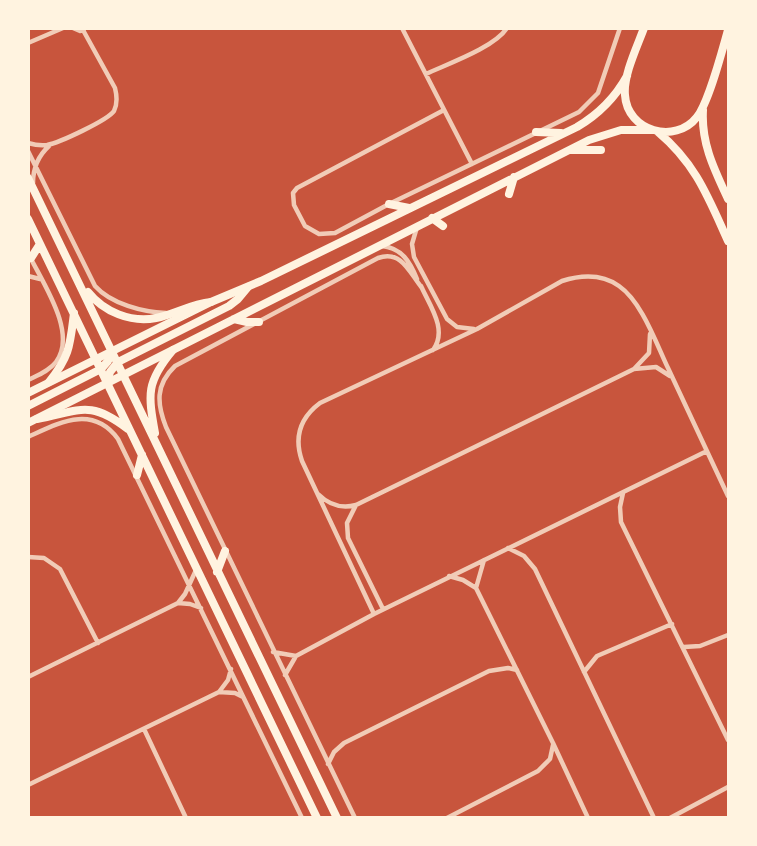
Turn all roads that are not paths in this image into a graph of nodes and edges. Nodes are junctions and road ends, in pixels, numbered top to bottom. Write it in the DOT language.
graph roads {
  1 [pos="63,28"];
  2 [pos="73,28"];
  3 [pos="402,28"];
  4 [pos="507,28"];
  5 [pos="620,28"];
  6 [pos="644,28"];
  7 [pos="84,29"];
  8 [pos="729,30"];
  9 [pos="28,44"];
  10 [pos="426,74"];
  11 [pos="627,76"];
  12 [pos="703,107"];
  13 [pos="444,110"];
  14 [pos="655,131"];
  15 [pos="536,132"];
  16 [pos="563,133"];
  17 [pos="28,143"];
  18 [pos="51,144"];
  19 [pos="28,150"];
  20 [pos="570,150"];
  21 [pos="601,150"];
  22 [pos="472,164"];
  23 [pos="35,165"];
  24 [pos="514,177"];
  25 [pos="28,178"];
  26 [pos="33,187"];
  27 [pos="509,194"];
  28 [pos="729,199"];
  29 [pos="389,204"];
  30 [pos="409,208"];
  31 [pos="28,219"];
  32 [pos="432,219"];
  33 [pos="418,225"];
  34 [pos="443,226"];
  35 [pos="729,241"];
  36 [pos="40,244"];
  37 [pos="376,247"];
  38 [pos="29,258"];
  39 [pos="28,276"];
  40 [pos="41,280"];
  41 [pos="79,280"];
  42 [pos="248,287"];
  43 [pos="422,288"];
  44 [pos="210,302"];
  45 [pos="74,311"];
  46 [pos="169,314"];
  47 [pos="234,319"];
  48 [pos="259,322"];
  49 [pos="477,329"];
  50 [pos="650,330"];
  51 [pos="112,350"];
  52 [pos="173,350"];
  53 [pos="431,352"];
  54 [pos="96,358"];
  55 [pos="118,362"];
  56 [pos="101,369"];
  57 [pos="634,369"];
  58 [pos="124,374"];
  59 [pos="672,377"];
  60 [pos="28,380"];
  61 [pos="49,382"];
  62 [pos="107,383"];
  63 [pos="28,393"];
  64 [pos="28,406"];
  65 [pos="37,419"];
  66 [pos="28,423"];
  67 [pos="130,430"];
  68 [pos="28,431"];
  69 [pos="28,437"];
  70 [pos="156,443"];
  71 [pos="707,451"];
  72 [pos="142,455"];
  73 [pos="137,475"];
  74 [pos="314,490"];
  75 [pos="623,493"];
  76 [pos="729,496"];
  77 [pos="356,506"];
  78 [pos="508,548"];
  79 [pos="225,551"];
  80 [pos="28,557"];
  81 [pos="484,560"];
  82 [pos="196,570"];
  83 [pos="218,572"];
  84 [pos="449,576"];
  85 [pos="189,585"];
  86 [pos="476,588"];
  87 [pos="178,603"];
  88 [pos="201,608"];
  89 [pos="383,609"];
  90 [pos="374,614"];
  91 [pos="672,624"];
  92 [pos="729,635"];
  93 [pos="98,643"];
  94 [pos="684,647"];
  95 [pos="273,652"];
  96 [pos="296,656"];
  97 [pos="231,669"];
  98 [pos="517,670"];
  99 [pos="584,672"];
  100 [pos="285,675"];
  101 [pos="28,677"];
  102 [pos="219,692"];
  103 [pos="245,698"];
  104 [pos="144,729"];
  105 [pos="729,740"];
  106 [pos="553,743"];
  107 [pos="328,764"];
  108 [pos="28,785"];
  109 [pos="729,787"];
  110 [pos="186,818"];
  111 [pos="302,818"];
  112 [pos="317,818"];
  113 [pos="337,818"];
  114 [pos="355,818"];
  115 [pos="447,818"];
  116 [pos="588,818"];
  117 [pos="654,818"];
  118 [pos="670,818"];
  1 -- 9 [label="street"];
  2 -- 7 [label="street"];
  3 -- 10 [label="street"];
  4 -- 10 [label="street"];
  5 -- 15 [label="street"];
  6 -- 11 [label="main road"];
  7 -- 18 [label="street"];
  8 -- 12 [label="main road"];
  10 -- 13 [label="street"];
  11 -- 14 [label="main road"];
  11 -- 16 [label="main road"];
  12 -- 14 [label="main road"];
  12 -- 28 [label="main road"];
  13 -- 22 [label="street"];
  13 -- 29 [label="street"];
  14 -- 20 [label="main road"];
  14 -- 35 [label="main road"];
  15 -- 16 [label="main road"];
  15 -- 22 [label="street"];
  16 -- 30 [label="main road"];
  17 -- 18 [label="street"];
  18 -- 23 [label="street"];
  19 -- 23 [label="street"];
  20 -- 21 [label="main road"];
  20 -- 24 [label="main road"];
  22 -- 29 [label="street"];
  23 -- 26 [label="street"];
  23 -- 46 [label="street"];
  24 -- 27 [label="main road"];
  24 -- 32 [label="main road"];
  25 -- 26 [label="main road"];
  26 -- 41 [label="main road"];
  29 -- 30 [label="main road"];
  30 -- 42 [label="main road"];
  31 -- 36 [label="main road"];
  32 -- 33 [label="main road"];
  32 -- 34 [label="main road"];
  33 -- 37 [label="main road"];
  33 -- 49 [label="street"];
  36 -- 38 [label="main road"];
  36 -- 45 [label="main road"];
  37 -- 43 [label="street"];
  37 -- 47 [label="main road"];
  38 -- 40 [label="street"];
  39 -- 40 [label="street"];
  40 -- 60 [label="street"];
  41 -- 46 [label="main road"];
  41 -- 51 [label="main road"];
  42 -- 44 [label="main road"];
  42 -- 55 [label="main road"];
  43 -- 48 [label="street"];
  43 -- 53 [label="street"];
  44 -- 46 [label="main road"];
  44 -- 51 [label="main road"];
  45 -- 54 [label="main road"];
  45 -- 61 [label="main road"];
  47 -- 48 [label="main road"];
  47 -- 52 [label="main road"];
  48 -- 79 [label="street"];
  49 -- 50 [label="street"];
  49 -- 53 [label="street"];
  50 -- 57 [label="street"];
  50 -- 59 [label="street"];
  51 -- 54 [label="main road"];
  51 -- 55 [label="main road"];
  51 -- 56 [label="main road"];
  52 -- 58 [label="main road"];
  52 -- 70 [label="main road"];
  53 -- 74 [label="street"];
  54 -- 56 [label="main road"];
  54 -- 61 [label="main road"];
  55 -- 58 [label="main road"];
  55 -- 62 [label="main road"];
  56 -- 62 [label="main road"];
  56 -- 64 [label="main road"];
  57 -- 59 [label="street"];
  57 -- 77 [label="street"];
  58 -- 62 [label="main road"];
  58 -- 70 [label="main road"];
  59 -- 71 [label="street"];
  61 -- 63 [label="main road"];
  62 -- 65 [label="main road"];
  62 -- 67 [label="main road"];
  65 -- 66 [label="main road"];
  65 -- 67 [label="main road"];
  65 -- 68 [label="main road"];
  67 -- 72 [label="main road"];
  69 -- 73 [label="street"];
  70 -- 83 [label="main road"];
  71 -- 75 [label="street"];
  71 -- 76 [label="street"];
  72 -- 73 [label="main road"];
  72 -- 82 [label="main road"];
  73 -- 85 [label="street"];
  74 -- 77 [label="street"];
  74 -- 90 [label="street"];
  75 -- 78 [label="street"];
  75 -- 91 [label="street"];
  77 -- 89 [label="street"];
  78 -- 81 [label="street"];
  78 -- 99 [label="street"];
  79 -- 83 [label="main road"];
  79 -- 95 [label="street"];
  80 -- 93 [label="street"];
  81 -- 84 [label="street"];
  81 -- 86 [label="street"];
  82 -- 85 [label="street"];
  82 -- 112 [label="main road"];
  83 -- 113 [label="main road"];
  84 -- 86 [label="street"];
  84 -- 89 [label="street"];
  85 -- 87 [label="street"];
  85 -- 88 [label="street"];
  86 -- 98 [label="street"];
  87 -- 88 [label="street"];
  87 -- 93 [label="street"];
  88 -- 97 [label="street"];
  89 -- 90 [label="street"];
  90 -- 96 [label="street"];
  91 -- 94 [label="street"];
  91 -- 99 [label="street"];
  92 -- 94 [label="street"];
  93 -- 101 [label="street"];
  94 -- 105 [label="street"];
  95 -- 96 [label="street"];
  95 -- 100 [label="street"];
  96 -- 100 [label="street"];
  97 -- 102 [label="street"];
  97 -- 103 [label="street"];
  98 -- 106 [label="street"];
  98 -- 107 [label="street"];
  99 -- 117 [label="street"];
  100 -- 107 [label="street"];
  102 -- 103 [label="street"];
  102 -- 104 [label="street"];
  103 -- 111 [label="street"];
  104 -- 108 [label="street"];
  104 -- 110 [label="street"];
  106 -- 115 [label="street"];
  106 -- 116 [label="street"];
  107 -- 114 [label="street"];
  109 -- 118 [label="street"];
}
